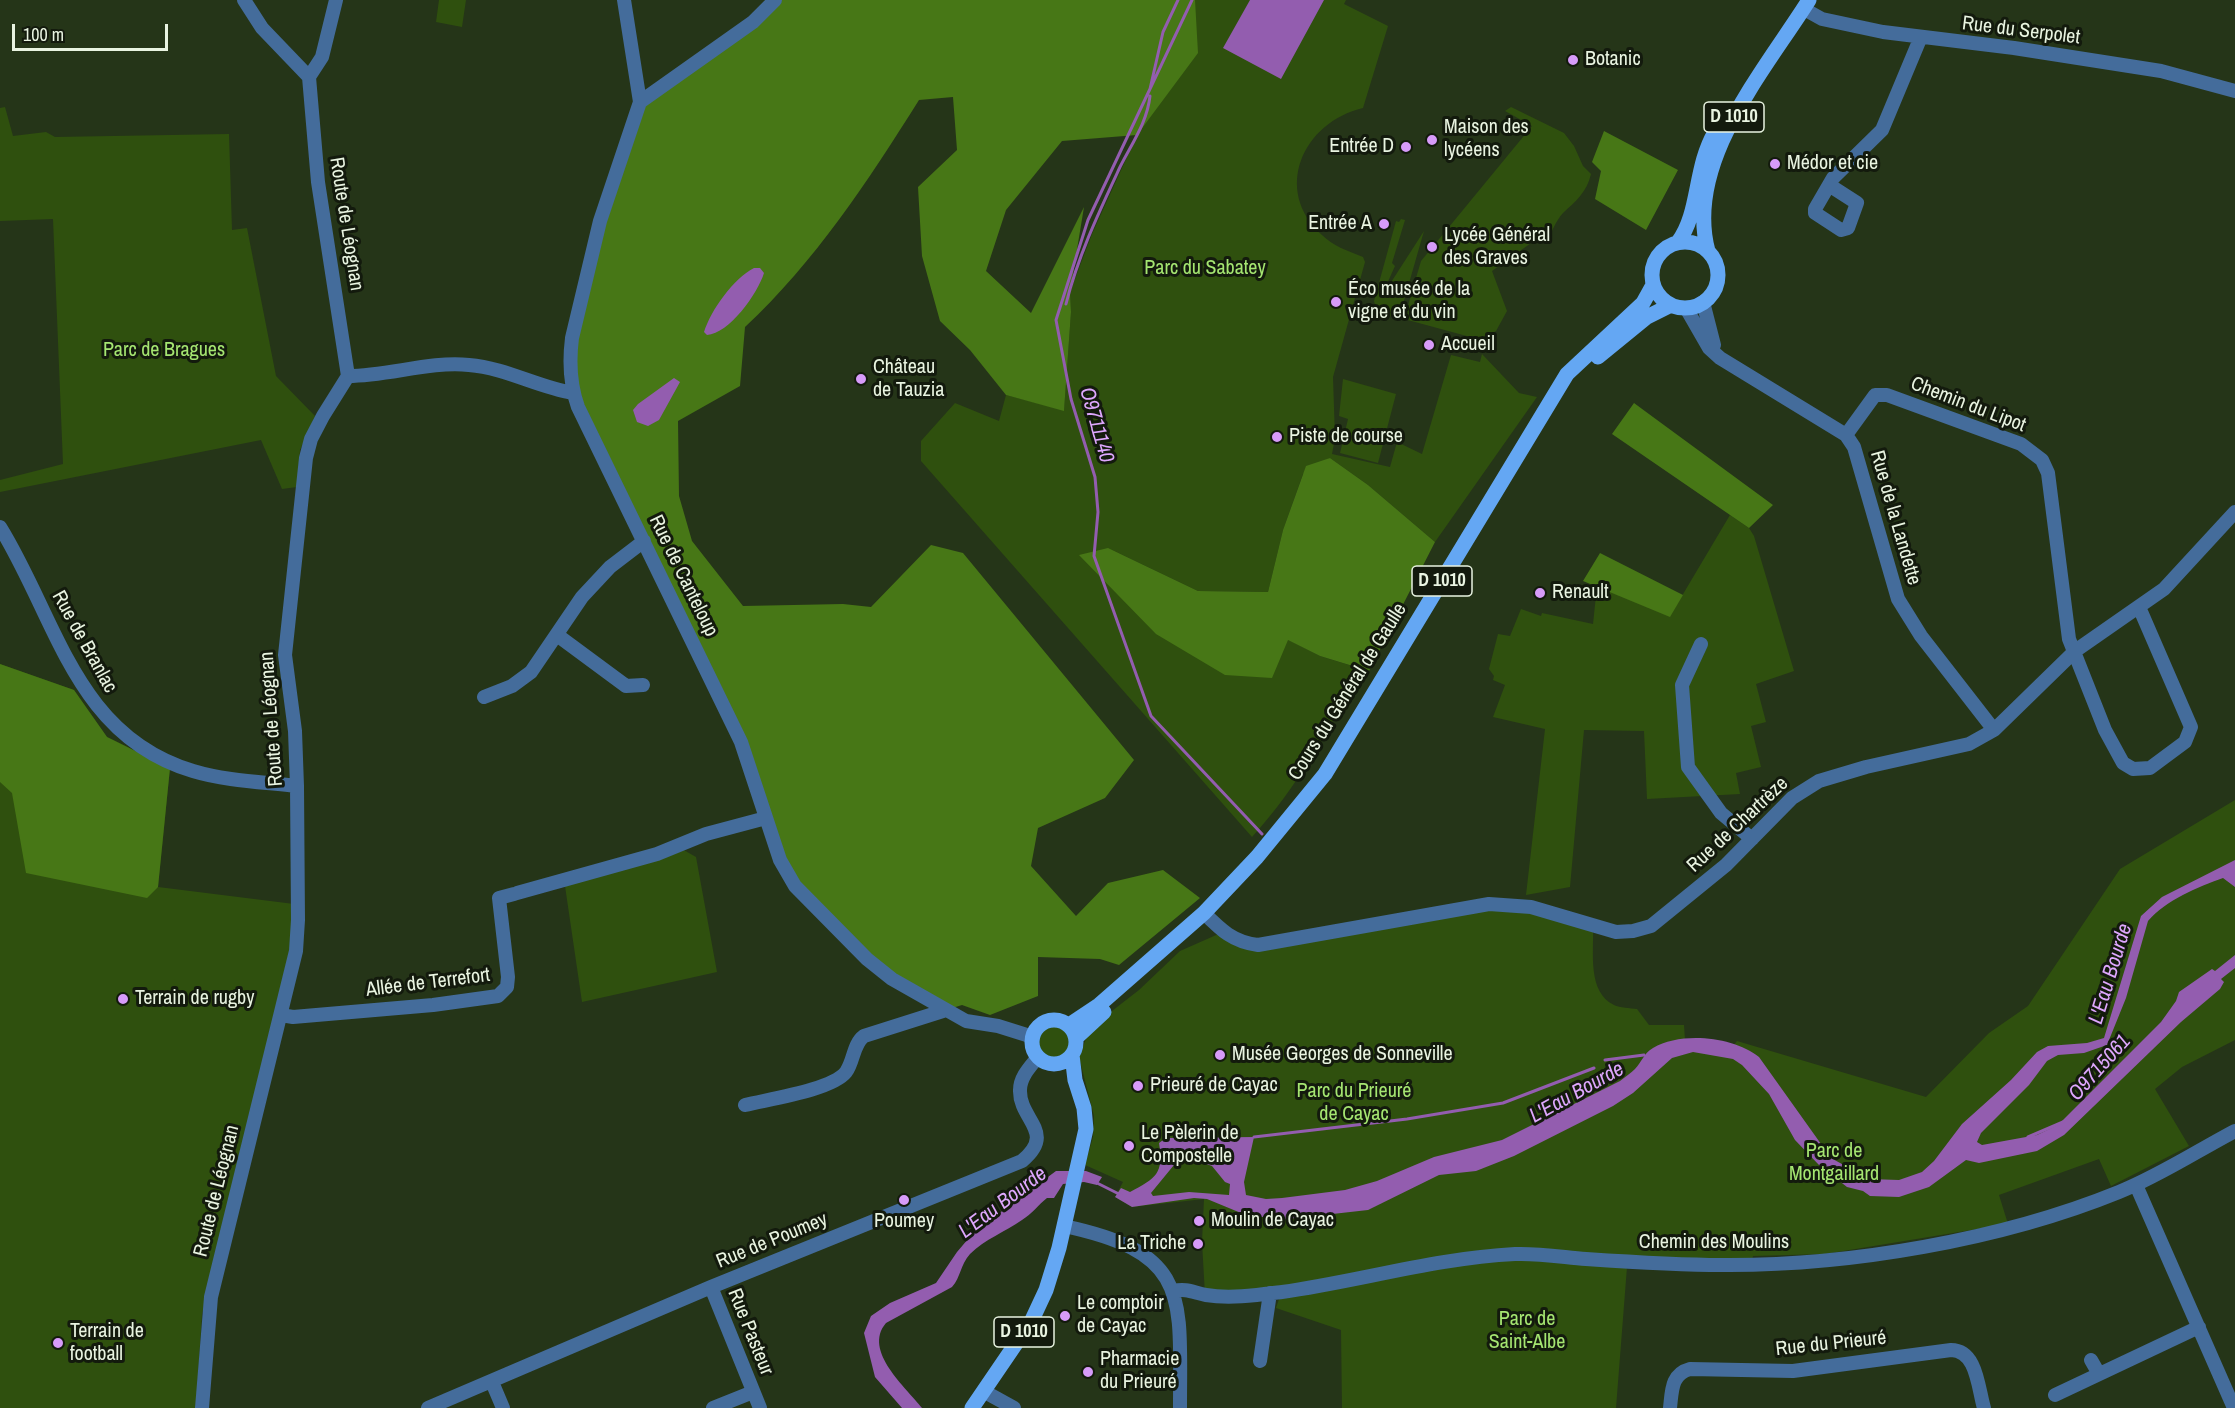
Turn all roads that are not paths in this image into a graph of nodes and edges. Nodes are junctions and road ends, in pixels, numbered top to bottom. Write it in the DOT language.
graph roads {
  1 [pos="244,0"];
  2 [pos="336,0"];
  3 [pos="624,0"];
  4 [pos="776,0"];
  5 [pos="1801,3"];
  6 [pos="1790,20"];
  7 [pos="1920,39"];
  8 [pos="309,77"];
  9 [pos="2235,91"];
  10 [pos="640,102"];
  11 [pos="1829,185"];
  12 [pos="1678,242"];
  13 [pos="1708,250"];
  14 [pos="1653,285"];
  15 [pos="1703,302"];
  16 [pos="1679,307"];
  17 [pos="1720,358"];
  18 [pos="348,376"];
  19 [pos="1559,389"];
  20 [pos="573,393"];
  21 [pos="1846,435"];
  22 [pos="2235,512"];
  23 [pos="0,527"];
  24 [pos="644,541"];
  25 [pos="2139,608"];
  26 [pos="557,635"];
  27 [pos="1701,644"];
  28 [pos="2075,651"];
  29 [pos="643,685"];
  30 [pos="484,697"];
  31 [pos="1994,730"];
  32 [pos="297,786"];
  33 [pos="766,818"];
  34 [pos="1752,839"];
  35 [pos="1207,916"];
  36 [pos="946,1010"];
  37 [pos="281,1015"];
  38 [pos="1072,1031"];
  39 [pos="1033,1037"];
  40 [pos="1072,1055"];
  41 [pos="1038,1057"];
  42 [pos="1058,1064"];
  43 [pos="1075,1080"];
  44 [pos="745,1105"];
  45 [pos="2235,1131"];
  46 [pos="2136,1185"];
  47 [pos="1064,1226"];
  48 [pos="711,1287"];
  49 [pos="1174,1291"];
  50 [pos="1270,1293"];
  51 [pos="2199,1327"];
  52 [pos="2091,1360"];
  53 [pos="1260,1361"];
  54 [pos="2099,1374"];
  55 [pos="492,1382"];
  56 [pos="753,1392"];
  57 [pos="985,1392"];
  58 [pos="2055,1395"];
  59 [pos="202,1408"];
  60 [pos="428,1408"];
  61 [pos="503,1408"];
  62 [pos="713,1408"];
  63 [pos="760,1408"];
  64 [pos="972,1408"];
  65 [pos="1014,1408"];
  66 [pos="1180,1408"];
  67 [pos="1670,1408"];
  68 [pos="1984,1408"];
  69 [pos="2234,1408"];
  1 -- 8 [label="street"];
  2 -- 8 [label="street"];
  3 -- 10 [label="street, Rue de Canteloup"];
  4 -- 10 [label="street"];
  5 -- 6 [label="main road, D 1010"];
  5 -- 7 [label="street, Rue du Serpolet"];
  6 -- 12 [label="main road, D 1010"];
  6 -- 13 [label="main road, D 1010"];
  7 -- 9 [label="street, Rue du Serpolet"];
  7 -- 11 [label="street"];
  8 -- 18 [label="street, Route de Léognan"];
  10 -- 20 [label="street, Rue de Canteloup"];
  12 -- 13 [label="main road"];
  12 -- 14 [label="main road"];
  13 -- 15 [label="main road"];
  14 -- 16 [label="main road"];
  14 -- 19 [label="main road, Cours du Général de Gaulle / D 1010"];
  15 -- 16 [label="main road"];
  15 -- 17 [label="street"];
  16 -- 17 [label="street, Rue de la Landette"];
  16 -- 19 [label="main road, Cours du Général de Gaulle / D 1010"];
  17 -- 21 [label="street, Rue de la Landette"];
  18 -- 20 [label="street"];
  18 -- 32 [label="street, Route de Léognan"];
  19 -- 35 [label="main road, Cours du Général de Gaulle / D 1010"];
  20 -- 24 [label="street, Rue de Canteloup"];
  21 -- 28 [label="street, Chemin du Lipot"];
  21 -- 31 [label="street, Rue de la Landette"];
  22 -- 25 [label="street, Rue de Chartrèze"];
  23 -- 32 [label="street, Rue de Branlac"];
  24 -- 26 [label="street"];
  24 -- 33 [label="street, Rue de Canteloup"];
  25 -- 28 [label="street, Rue de Chartrèze"];
  25 -- 28 [label="street"];
  26 -- 29 [label="street"];
  26 -- 30 [label="street"];
  27 -- 34 [label="street"];
  28 -- 31 [label="street, Rue de Chartrèze"];
  31 -- 34 [label="street, Rue de Chartrèze"];
  32 -- 37 [label="street, Route de Léognan"];
  33 -- 36 [label="street, Rue de Canteloup"];
  33 -- 37 [label="street, Allée de Terrefort"];
  34 -- 35 [label="street, Rue de Chartrèze"];
  35 -- 38 [label="main road, D 1010"];
  36 -- 39 [label="street, Rue de Canteloup"];
  36 -- 44 [label="street"];
  37 -- 59 [label="street, Route de Léognan"];
  38 -- 39 [label="main road"];
  38 -- 40 [label="main road"];
  39 -- 41 [label="main road"];
  40 -- 42 [label="main road"];
  40 -- 43 [label="main road, D 1010"];
  41 -- 42 [label="main road"];
  41 -- 48 [label="street, Rue de Poumey"];
  42 -- 43 [label="main road"];
  43 -- 47 [label="main road, D 1010"];
  45 -- 46 [label="street, Chemin des Moulins"];
  46 -- 50 [label="street, Chemin des Moulins"];
  46 -- 51 [label="street"];
  47 -- 49 [label="street"];
  47 -- 57 [label="main road, D 1010"];
  48 -- 55 [label="street, Rue de Poumey"];
  48 -- 56 [label="street, Rue Pasteur"];
  49 -- 50 [label="street, Chemin des Moulins"];
  49 -- 66 [label="street"];
  50 -- 53 [label="street"];
  51 -- 54 [label="street"];
  51 -- 69 [label="street"];
  52 -- 54 [label="street"];
  54 -- 58 [label="street"];
  55 -- 60 [label="street, Rue de Poumey"];
  55 -- 61 [label="street"];
  56 -- 62 [label="street, Rue Pasteur"];
  56 -- 63 [label="street, Rue Pasteur"];
  57 -- 64 [label="main road, D 1010"];
  57 -- 65 [label="street"];
  67 -- 68 [label="street, Rue du Prieuré"];
}
